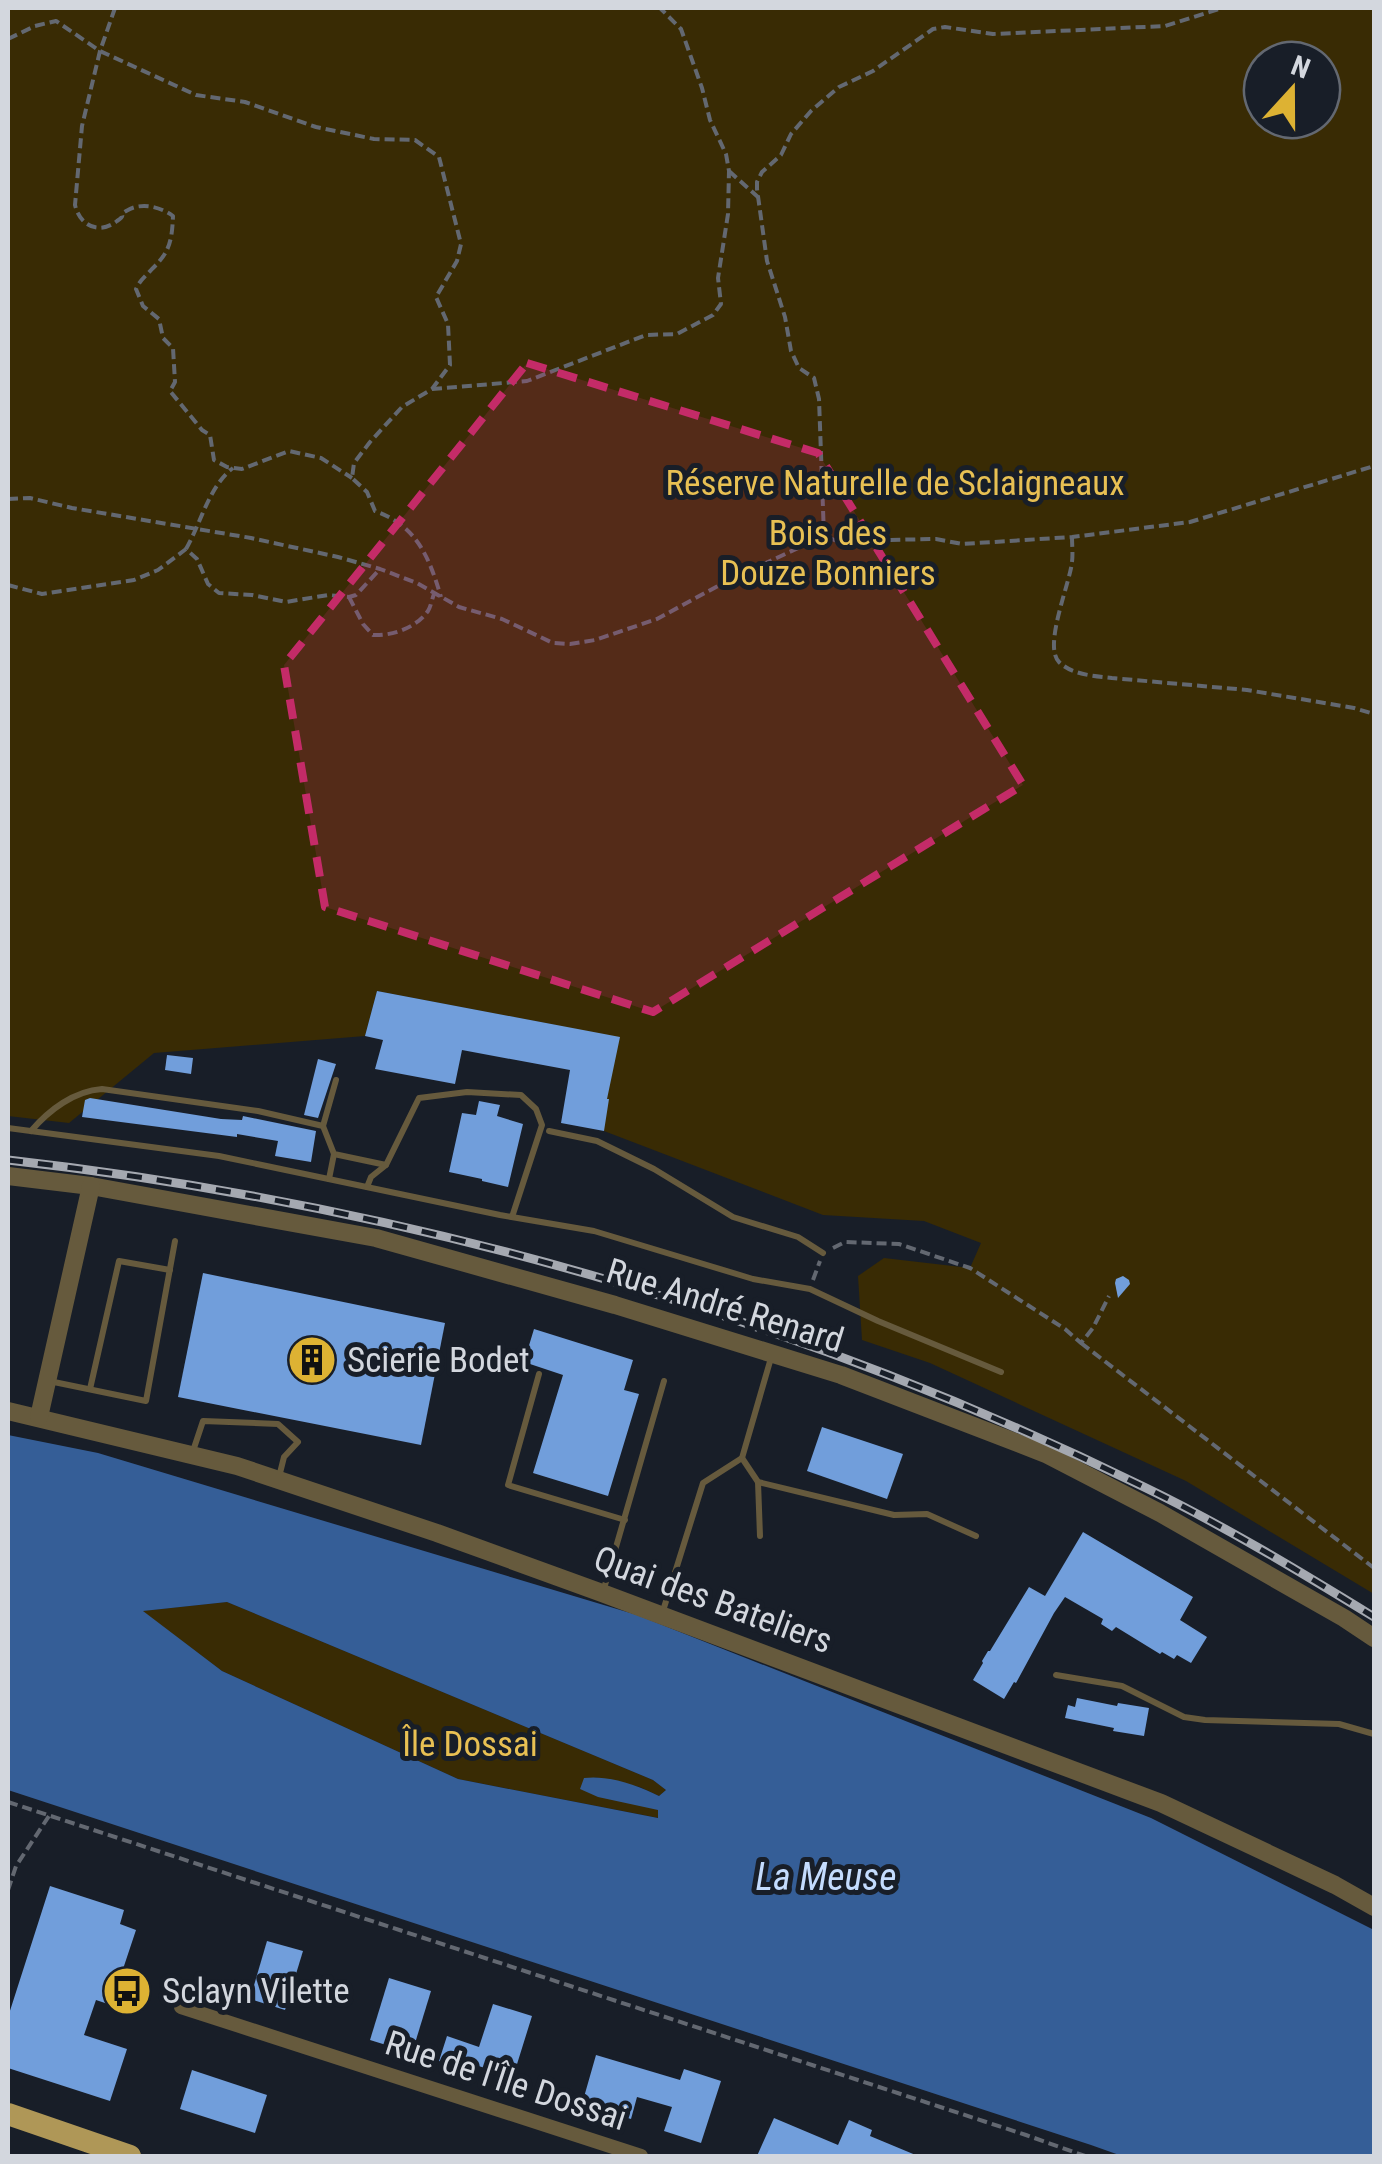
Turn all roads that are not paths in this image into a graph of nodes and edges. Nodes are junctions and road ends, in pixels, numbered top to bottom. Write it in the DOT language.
graph roads {
  1 [pos="336,1080"];
  2 [pos="324,1126"];
  3 [pos="8,1128"];
  4 [pos="31,1131"];
  5 [pos="549,1131"];
  6 [pos="334,1154"];
  7 [pos="386,1165"];
  8 [pos="8,1176"];
  9 [pos="329,1179"];
  10 [pos="91,1186"];
  11 [pos="367,1188"];
  12 [pos="512,1217"];
  13 [pos="175,1241"];
  14 [pos="823,1253"];
  15 [pos="170,1270"];
  16 [pos="772,1354"];
  17 [pos="1001,1372"];
  18 [pos="539,1374"];
  19 [pos="47,1380"];
  20 [pos="664,1381"];
  21 [pos="90,1389"];
  22 [pos="8,1411"];
  23 [pos="39,1417"];
  24 [pos="192,1455"];
  25 [pos="742,1458"];
  26 [pos="278,1480"];
  27 [pos="758,1482"];
  28 [pos="624,1520"];
  29 [pos="760,1536"];
  30 [pos="976,1536"];
  31 [pos="602,1593"];
  32 [pos="662,1615"];
  33 [pos="1374,1638"];
  34 [pos="1056,1675"];
  35 [pos="1374,1734"];
  36 [pos="1374,1907"];
  37 [pos="181,2007"];
  38 [pos="8,2114"];
  39 [pos="130,2156"];
  40 [pos="640,2156"];
  1 -- 2 [label="lane"];
  2 -- 4 [label="lane"];
  2 -- 6 [label="lane"];
  3 -- 4 [label="lane"];
  4 -- 9 [label="lane"];
  5 -- 14 [label="lane"];
  6 -- 7 [label="lane"];
  6 -- 9 [label="lane"];
  7 -- 11 [label="lane"];
  7 -- 12 [label="lane"];
  8 -- 10 [label="street, Rue André Renard"];
  9 -- 11 [label="lane"];
  10 -- 16 [label="street, Rue André Renard"];
  10 -- 19 [label="street"];
  11 -- 12 [label="lane"];
  12 -- 17 [label="lane"];
  13 -- 15 [label="lane"];
  15 -- 21 [label="lane"];
  15 -- 21 [label="lane"];
  16 -- 25 [label="lane"];
  16 -- 33 [label="street, Rue André Renard"];
  18 -- 28 [label="lane"];
  19 -- 21 [label="lane"];
  19 -- 23 [label="street"];
  20 -- 28 [label="lane"];
  22 -- 23 [label="street, Quai des Bateliers"];
  23 -- 24 [label="street, Quai des Bateliers"];
  24 -- 26 [label="street, Quai des Bateliers"];
  24 -- 26 [label="lane"];
  25 -- 27 [label="lane"];
  25 -- 32 [label="lane"];
  26 -- 31 [label="street, Quai des Bateliers"];
  27 -- 29 [label="lane"];
  27 -- 30 [label="lane"];
  28 -- 31 [label="lane"];
  31 -- 32 [label="street, Quai des Bateliers"];
  32 -- 36 [label="street, Quai des Bateliers"];
  34 -- 35 [label="lane"];
  37 -- 40 [label="street, Rue de l'Île Dossai"];
  38 -- 39 [label="main road"];
}
